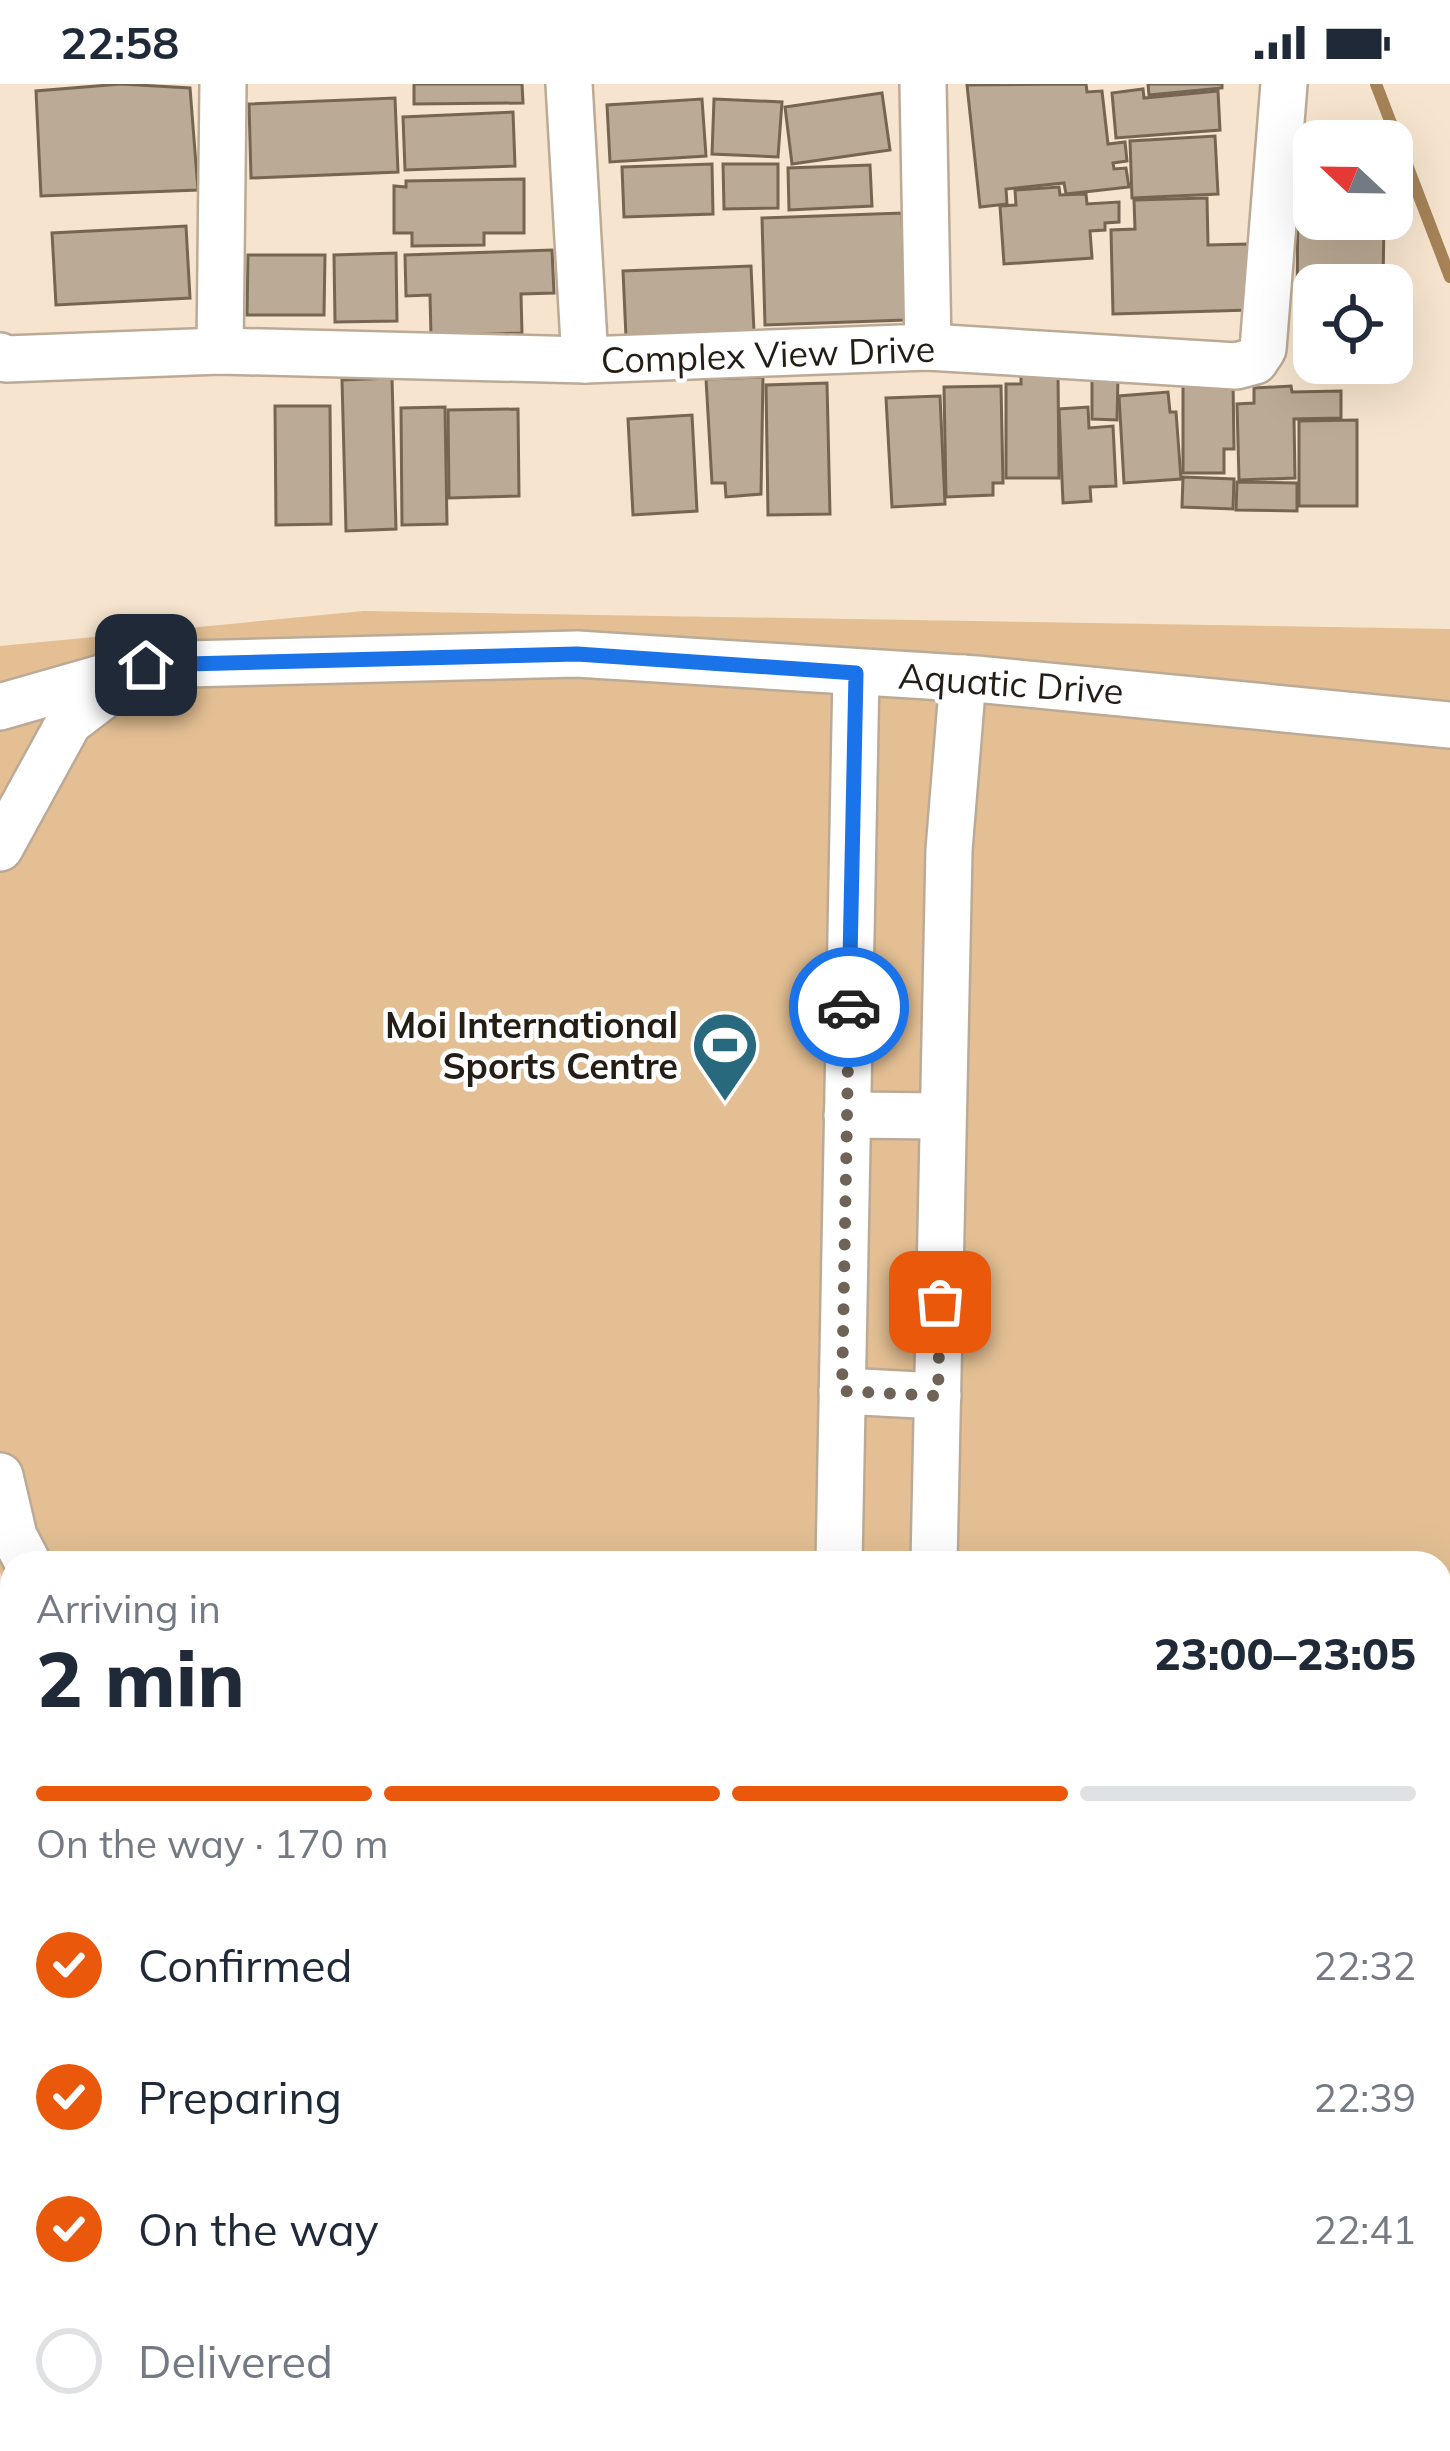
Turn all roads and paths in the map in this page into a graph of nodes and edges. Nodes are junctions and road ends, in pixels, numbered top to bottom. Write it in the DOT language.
graph roads {
  1 [pos="223,84"];
  2 [pos="569,84"];
  3 [pos="923,84"];
  4 [pos="1284,84"];
  5 [pos="928,347"];
  6 [pos="220,351"];
  7 [pos="0,356"];
  8 [pos="585,360"];
  9 [pos="146,665"];
  10 [pos="856,673"];
  11 [pos="963,678"];
  12 [pos="0,707"];
  13 [pos="1450,725"];
  14 [pos="0,848"];
  15 [pos="847,1115"];
  16 [pos="944,1116"];
  17 [pos="842,1391"];
  18 [pos="938,1396"];
  19 [pos="0,1476"];
  20 [pos="22,1551"];
  21 [pos="839,1551"];
  22 [pos="934,1551"];
  1 -- 6 [label="street"];
  2 -- 8 [label="street"];
  3 -- 5 [label="street"];
  4 -- 5 [label="street, Complex View Drive"];
  5 -- 8 [label="street, Complex View Drive"];
  6 -- 7 [label="street, Complex View Drive"];
  6 -- 8 [label="street, Complex View Drive"];
  9 -- 10 [label="street, Aquatic Drive"];
  9 -- 12 [label="street, Aquatic Drive"];
  9 -- 14 [label="street"];
  10 -- 11 [label="street, Aquatic Drive"];
  10 -- 15 [label="street"];
  11 -- 13 [label="street, Aquatic Drive"];
  11 -- 16 [label="street"];
  15 -- 16 [label="street"];
  15 -- 17 [label="street"];
  16 -- 18 [label="street"];
  17 -- 18 [label="street"];
  17 -- 21 [label="street"];
  18 -- 22 [label="street"];
  19 -- 20 [label="street"];
}
